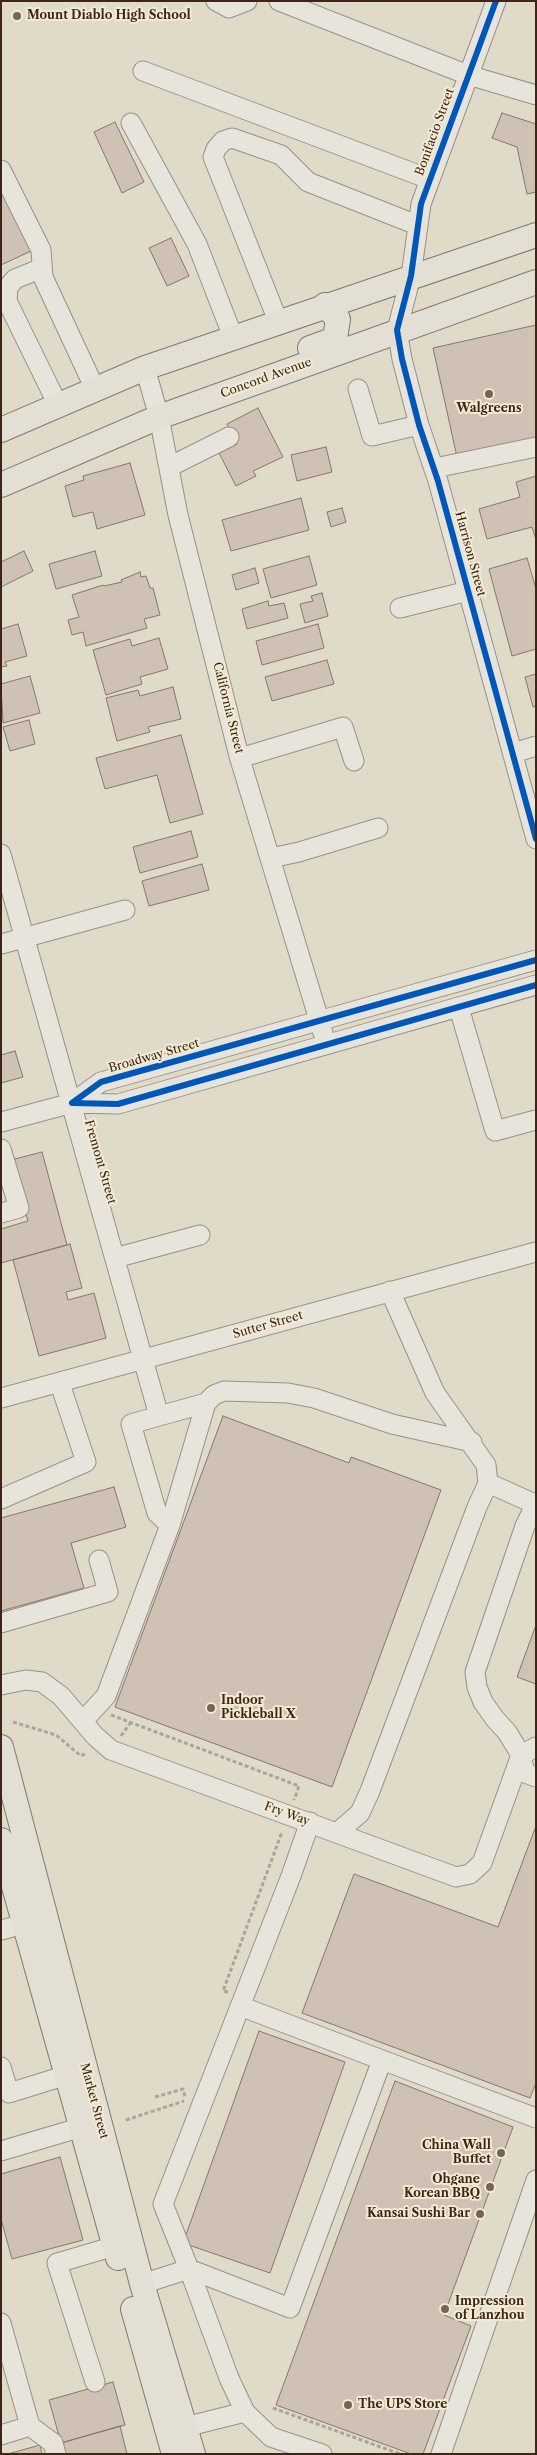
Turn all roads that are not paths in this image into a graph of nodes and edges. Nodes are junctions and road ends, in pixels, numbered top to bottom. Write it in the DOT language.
graph roads {
  1 [pos="216,1"];
  2 [pos="247,1"];
  3 [pos="279,1"];
  4 [pos="496,1"];
  5 [pos="143,71"];
  6 [pos="468,75"];
  7 [pos="536,96"];
  8 [pos="131,123"];
  9 [pos="1,170"];
  10 [pos="429,179"];
  11 [pos="418,226"];
  12 [pos="536,235"];
  13 [pos="42,268"];
  14 [pos="411,276"];
  15 [pos="536,282"];
  16 [pos="325,305"];
  17 [pos="278,321"];
  18 [pos="397,330"];
  19 [pos="232,337"];
  20 [pos="145,368"];
  21 [pos="95,389"];
  22 [pos="358,390"];
  23 [pos="226,392"];
  24 [pos="58,405"];
  25 [pos="159,417"];
  26 [pos="419,425"];
  27 [pos="1,430"];
  28 [pos="230,437"];
  29 [pos="536,447"];
  30 [pos="168,467"];
  31 [pos="435,468"];
  32 [pos="1,485"];
  33 [pos="468,591"];
  34 [pos="400,608"];
  35 [pos="536,746"];
  36 [pos="512,753"];
  37 [pos="240,758"];
  38 [pos="354,761"];
  39 [pos="378,828"];
  40 [pos="536,839"];
  41 [pos="1,854"];
  42 [pos="271,858"];
  43 [pos="125,910"];
  44 [pos="25,937"];
  45 [pos="1,944"];
  46 [pos="536,960"];
  47 [pos="536,985"];
  48 [pos="459,1008"];
  49 [pos="320,1021"];
  50 [pos="326,1044"];
  51 [pos="72,1103"];
  52 [pos="536,1120"];
  53 [pos="1,1122"];
  54 [pos="1,1149"];
  55 [pos="1,1214"];
  56 [pos="200,1235"];
  57 [pos="536,1252"];
  58 [pos="115,1258"];
  59 [pos="390,1291"];
  60 [pos="144,1360"];
  61 [pos="60,1384"];
  62 [pos="1,1398"];
  63 [pos="206,1402"];
  64 [pos="159,1416"];
  65 [pos="472,1442"];
  66 [pos="488,1483"];
  67 [pos="1,1499"];
  68 [pos="535,1504"];
  69 [pos="170,1525"];
  70 [pos="99,1560"];
  71 [pos="1,1623"];
  72 [pos="1,1685"];
  73 [pos="83,1720"];
  74 [pos="1,1747"];
  75 [pos="528,1751"];
  76 [pos="536,1777"];
  77 [pos="310,1822"];
  78 [pos="338,1832"];
  79 [pos="1,1840"];
  80 [pos="24,1924"];
  81 [pos="1,1930"];
  82 [pos="240,2006"];
  83 [pos="382,2060"];
  84 [pos="1,2067"];
  85 [pos="67,2075"];
  86 [pos="536,2118"];
  87 [pos="82,2127"];
  88 [pos="1,2151"];
  89 [pos="536,2180"];
  90 [pos="115,2246"];
  91 [pos="189,2269"];
  92 [pos="142,2284"];
  93 [pos="1,2323"];
  94 [pos="94,2382"];
  95 [pos="245,2412"];
  96 [pos="30,2426"];
  97 [pos="185,2426"];
  98 [pos="1,2435"];
  99 [pos="56,2454"];
  100 [pos="174,2454"];
  101 [pos="193,2454"];
  102 [pos="322,2454"];
  103 [pos="441,2454"];
  1 -- 2 [label="street"];
  3 -- 6 [label="street"];
  4 -- 6 [label="street, Bonifacio Street"];
  5 -- 10 [label="street"];
  6 -- 7 [label="street"];
  6 -- 10 [label="street, Bonifacio Street"];
  8 -- 19 [label="street"];
  9 -- 13 [label="street"];
  10 -- 11 [label="street, Bonifacio Street"];
  11 -- 14 [label="street, Bonifacio Street"];
  11 -- 17 [label="street"];
  12 -- 14 [label="main road"];
  13 -- 21 [label="street"];
  13 -- 24 [label="street"];
  14 -- 16 [label="main road"];
  14 -- 18 [label="street, Harrison Street"];
  15 -- 18 [label="main road, Concord Avenue"];
  16 -- 17 [label="main road"];
  16 -- 23 [label="main road"];
  17 -- 19 [label="main road"];
  18 -- 23 [label="main road, Concord Avenue"];
  18 -- 26 [label="street, Harrison Street"];
  19 -- 20 [label="main road"];
  20 -- 21 [label="main road"];
  20 -- 25 [label="street, California Street"];
  21 -- 24 [label="main road"];
  22 -- 26 [label="street"];
  23 -- 25 [label="main road, Concord Avenue"];
  24 -- 27 [label="main road"];
  25 -- 30 [label="street, California Street"];
  25 -- 32 [label="main road, Concord Avenue"];
  26 -- 31 [label="street, Harrison Street"];
  28 -- 30 [label="street"];
  29 -- 31 [label="street"];
  30 -- 37 [label="street, California Street"];
  31 -- 33 [label="street, Harrison Street"];
  33 -- 34 [label="street"];
  33 -- 36 [label="street, Harrison Street"];
  35 -- 36 [label="street"];
  36 -- 40 [label="street, Harrison Street"];
  37 -- 38 [label="street"];
  37 -- 42 [label="street, California Street"];
  39 -- 42 [label="street"];
  41 -- 44 [label="street, Fremont Street"];
  42 -- 49 [label="street, California Street"];
  43 -- 44 [label="street"];
  44 -- 45 [label="street"];
  44 -- 51 [label="street, Fremont Street"];
  46 -- 49 [label="street, Broadway Street"];
  47 -- 48 [label="street, Broadway Street"];
  48 -- 50 [label="street, Broadway Street"];
  48 -- 52 [label="street"];
  49 -- 50 [label="street, California Street"];
  49 -- 51 [label="street, Broadway Street"];
  50 -- 51 [label="street, Broadway Street"];
  51 -- 53 [label="street, Broadway Street"];
  51 -- 58 [label="street, Fremont Street"];
  54 -- 55 [label="street"];
  56 -- 58 [label="street"];
  57 -- 59 [label="street, Sutter Street"];
  58 -- 60 [label="street, Fremont Street"];
  59 -- 60 [label="street, Sutter Street"];
  59 -- 65 [label="street"];
  60 -- 61 [label="street, Sutter Street"];
  60 -- 64 [label="street, Fremont Street"];
  61 -- 62 [label="street, Sutter Street"];
  61 -- 67 [label="street"];
  63 -- 64 [label="street"];
  63 -- 65 [label="street"];
  63 -- 69 [label="street"];
  64 -- 69 [label="street"];
  65 -- 66 [label="street"];
  66 -- 68 [label="street"];
  66 -- 78 [label="street"];
  68 -- 75 [label="street"];
  69 -- 73 [label="street"];
  70 -- 71 [label="street"];
  72 -- 73 [label="street, Fry Way"];
  73 -- 77 [label="street, Fry Way"];
  74 -- 92 [label="main road, Market Street"];
  75 -- 76 [label="street"];
  75 -- 78 [label="street, Fry Way"];
  77 -- 78 [label="street, Fry Way"];
  77 -- 82 [label="street"];
  79 -- 80 [label="main road, Market Street"];
  80 -- 81 [label="street"];
  80 -- 85 [label="main road, Market Street"];
  82 -- 83 [label="street"];
  82 -- 91 [label="street"];
  83 -- 86 [label="street"];
  83 -- 91 [label="street"];
  84 -- 85 [label="street"];
  85 -- 87 [label="main road, Market Street"];
  87 -- 88 [label="street"];
  87 -- 90 [label="main road, Market Street"];
  89 -- 103 [label="street"];
  90 -- 94 [label="street"];
  90 -- 100 [label="main road, Market Street"];
  91 -- 92 [label="street"];
  91 -- 95 [label="street"];
  92 -- 97 [label="main road, Market Street"];
  93 -- 96 [label="street"];
  95 -- 97 [label="street"];
  95 -- 102 [label="street"];
  96 -- 98 [label="street"];
  96 -- 99 [label="street"];
  97 -- 101 [label="main road, Market Street"];
}
